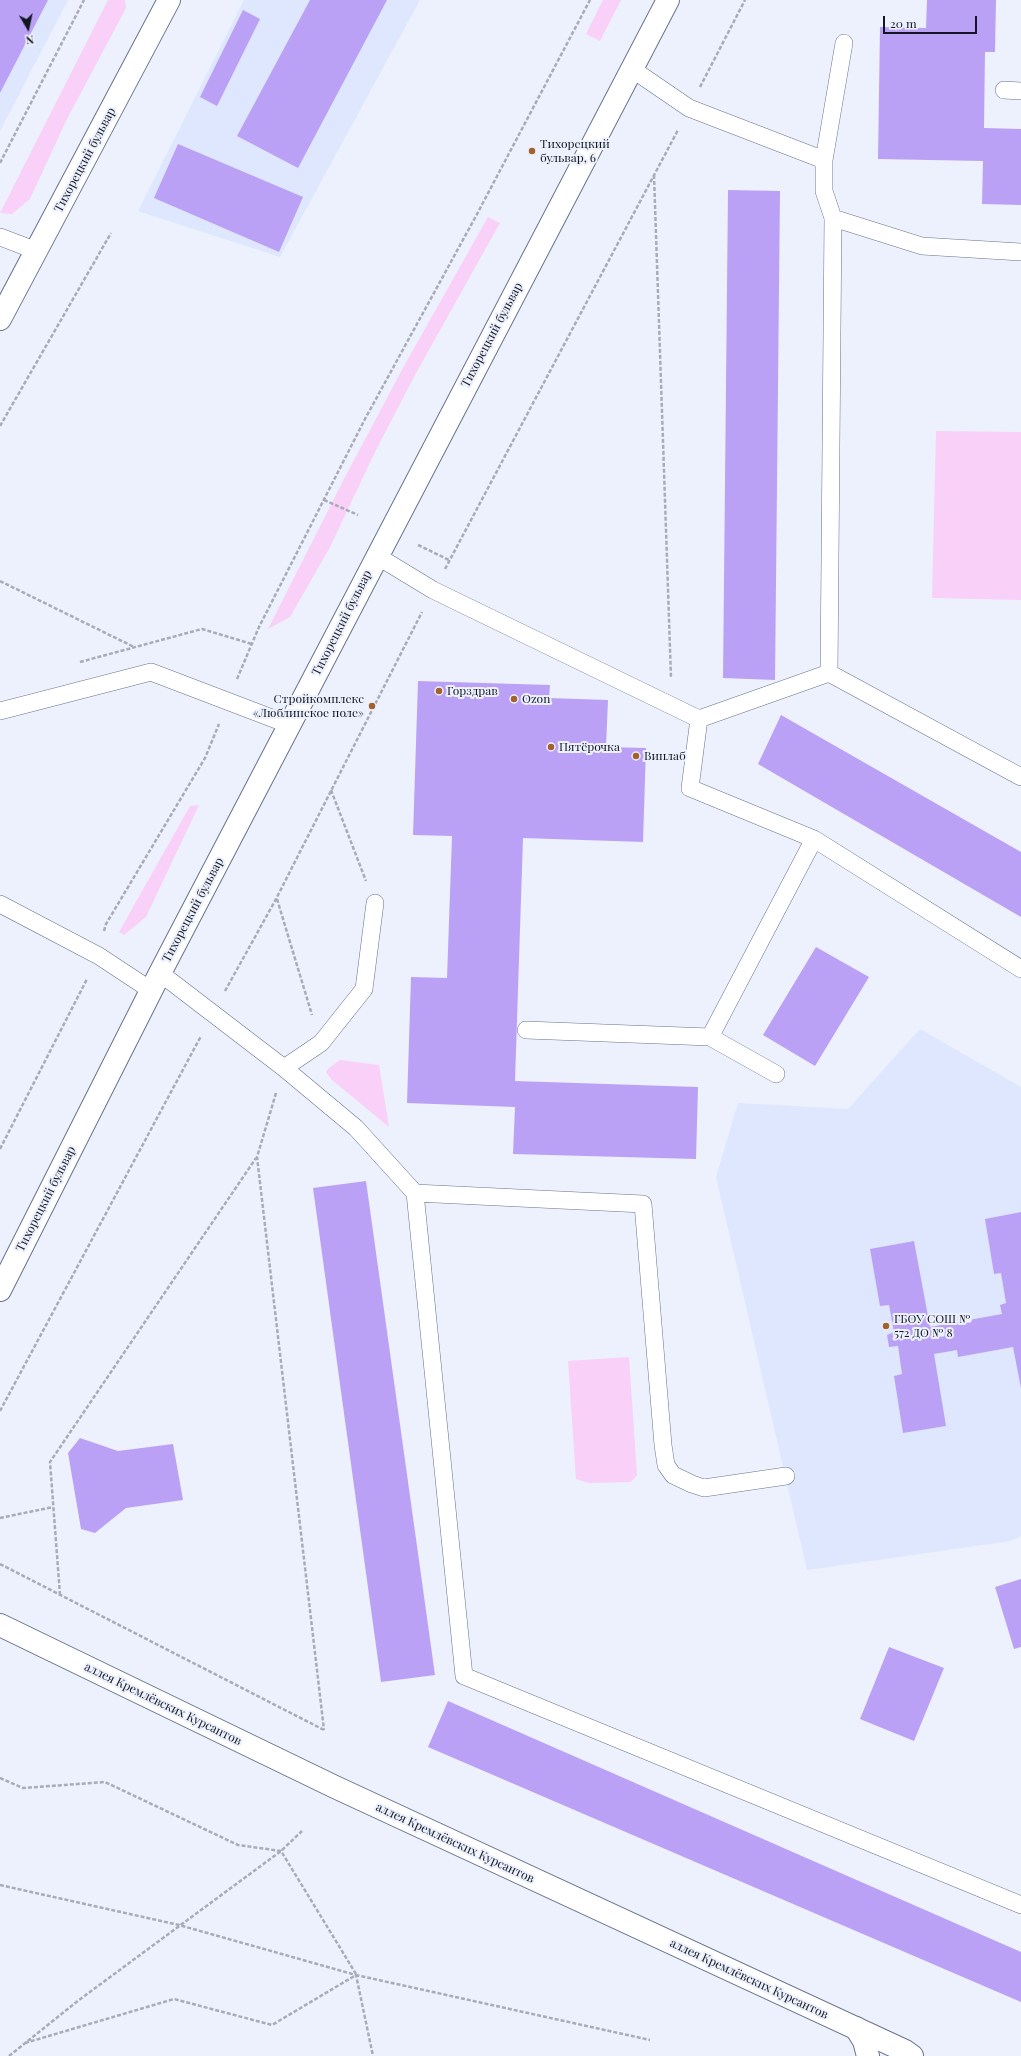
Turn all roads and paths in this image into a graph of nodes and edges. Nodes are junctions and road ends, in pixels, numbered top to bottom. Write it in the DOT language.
graph roads {
  1 [pos="84,0"];
  2 [pos="169,0"];
  3 [pos="590,0"];
  4 [pos="668,0"];
  5 [pos="745,0"];
  6 [pos="844,43"];
  7 [pos="632,69"];
  8 [pos="1004,90"];
  9 [pos="1021,91"];
  10 [pos="689,108"];
  11 [pos="824,160"];
  12 [pos="0,163"];
  13 [pos="654,175"];
  14 [pos="833,218"];
  15 [pos="111,233"];
  16 [pos="0,237"];
  17 [pos="37,251"];
  18 [pos="1021,252"];
  19 [pos="1,314"];
  20 [pos="0,426"];
  21 [pos="324,500"];
  22 [pos="358,515"];
  23 [pos="418,544"];
  24 [pos="377,556"];
  25 [pos="449,560"];
  26 [pos="0,580"];
  27 [pos="433,590"];
  28 [pos="134,648"];
  29 [pos="829,673"];
  30 [pos="228,701"];
  31 [pos="672,706"];
  32 [pos="0,711"];
  33 [pos="699,719"];
  34 [pos="290,725"];
  35 [pos="1021,777"];
  36 [pos="330,790"];
  37 [pos="814,839"];
  38 [pos="276,898"];
  39 [pos="375,903"];
  40 [pos="0,904"];
  41 [pos="99,956"];
  42 [pos="1021,969"];
  43 [pos="156,982"];
  44 [pos="213,1013"];
  45 [pos="526,1030"];
  46 [pos="710,1037"];
  47 [pos="322,1044"];
  48 [pos="284,1068"];
  49 [pos="776,1074"];
  50 [pos="0,1150"];
  51 [pos="256,1157"];
  52 [pos="415,1193"];
  53 [pos="0,1290"];
  54 [pos="0,1411"];
  55 [pos="786,1476"];
  56 [pos="53,1507"];
  57 [pos="0,1518"];
  58 [pos="0,1564"];
  59 [pos="60,1596"];
  60 [pos="0,1625"];
  61 [pos="0,1778"];
  62 [pos="302,1831"];
  63 [pos="281,1851"];
  64 [pos="0,1886"];
  65 [pos="1021,1906"];
  66 [pos="179,1925"];
  67 [pos="356,1975"];
  68 [pos="856,2028"];
  69 [pos="650,2040"];
  70 [pos="25,2043"];
  71 [pos="911,2054"];
  72 [pos="9,2056"];
  73 [pos="372,2056"];
  74 [pos="868,2056"];
  1 -- 12 [label="path"];
  2 -- 17 [label="street, Тихорецкий бульвар"];
  3 -- 21 [label="path"];
  4 -- 7 [label="street, Тихорецкий бульвар"];
  5 -- 10 [label="path"];
  6 -- 11 [label="lane"];
  7 -- 10 [label="lane"];
  7 -- 24 [label="street, Тихорецкий бульвар"];
  8 -- 9 [label="lane"];
  10 -- 11 [label="lane"];
  10 -- 13 [label="path"];
  11 -- 14 [label="lane"];
  13 -- 25 [label="path"];
  13 -- 31 [label="path"];
  14 -- 18 [label="lane"];
  14 -- 29 [label="lane"];
  15 -- 20 [label="path"];
  16 -- 17 [label="lane"];
  17 -- 19 [label="street, Тихорецкий бульвар"];
  21 -- 22 [label="path"];
  21 -- 30 [label="path"];
  23 -- 25 [label="path"];
  24 -- 27 [label="lane"];
  24 -- 34 [label="street, Тихорецкий бульвар"];
  25 -- 27 [label="path"];
  26 -- 28 [label="path"];
  27 -- 31 [label="lane"];
  27 -- 36 [label="path"];
  29 -- 33 [label="lane"];
  29 -- 35 [label="lane"];
  30 -- 32 [label="lane"];
  30 -- 34 [label="lane"];
  30 -- 41 [label="path"];
  31 -- 33 [label="lane"];
  33 -- 37 [label="lane"];
  34 -- 43 [label="street, Тихорецкий бульвар"];
  36 -- 38 [label="path"];
  36 -- 39 [label="path"];
  37 -- 42 [label="lane"];
  37 -- 46 [label="lane"];
  38 -- 44 [label="path"];
  38 -- 47 [label="path"];
  39 -- 47 [label="lane"];
  40 -- 41 [label="lane"];
  41 -- 43 [label="lane"];
  41 -- 50 [label="path"];
  43 -- 44 [label="lane"];
  43 -- 53 [label="street, Тихорецкий бульвар"];
  44 -- 48 [label="lane"];
  44 -- 54 [label="path"];
  45 -- 46 [label="lane"];
  46 -- 49 [label="lane"];
  47 -- 48 [label="lane"];
  48 -- 51 [label="path"];
  48 -- 52 [label="lane"];
  51 -- 56 [label="path"];
  51 -- 59 [label="path"];
  52 -- 55 [label="lane"];
  52 -- 65 [label="lane"];
  56 -- 57 [label="path"];
  56 -- 59 [label="path"];
  58 -- 59 [label="path"];
  60 -- 68 [label="street, аллея Кремлёвских Курсантов"];
  61 -- 63 [label="path"];
  62 -- 63 [label="path"];
  63 -- 66 [label="path"];
  63 -- 67 [label="path"];
  64 -- 66 [label="path"];
  66 -- 67 [label="path"];
  66 -- 70 [label="path"];
  67 -- 69 [label="path"];
  67 -- 70 [label="path"];
  67 -- 73 [label="path"];
  68 -- 71 [label="street, аллея Кремлёвских Курсантов"];
  68 -- 74 [label="street"];
  70 -- 72 [label="path"];
}
